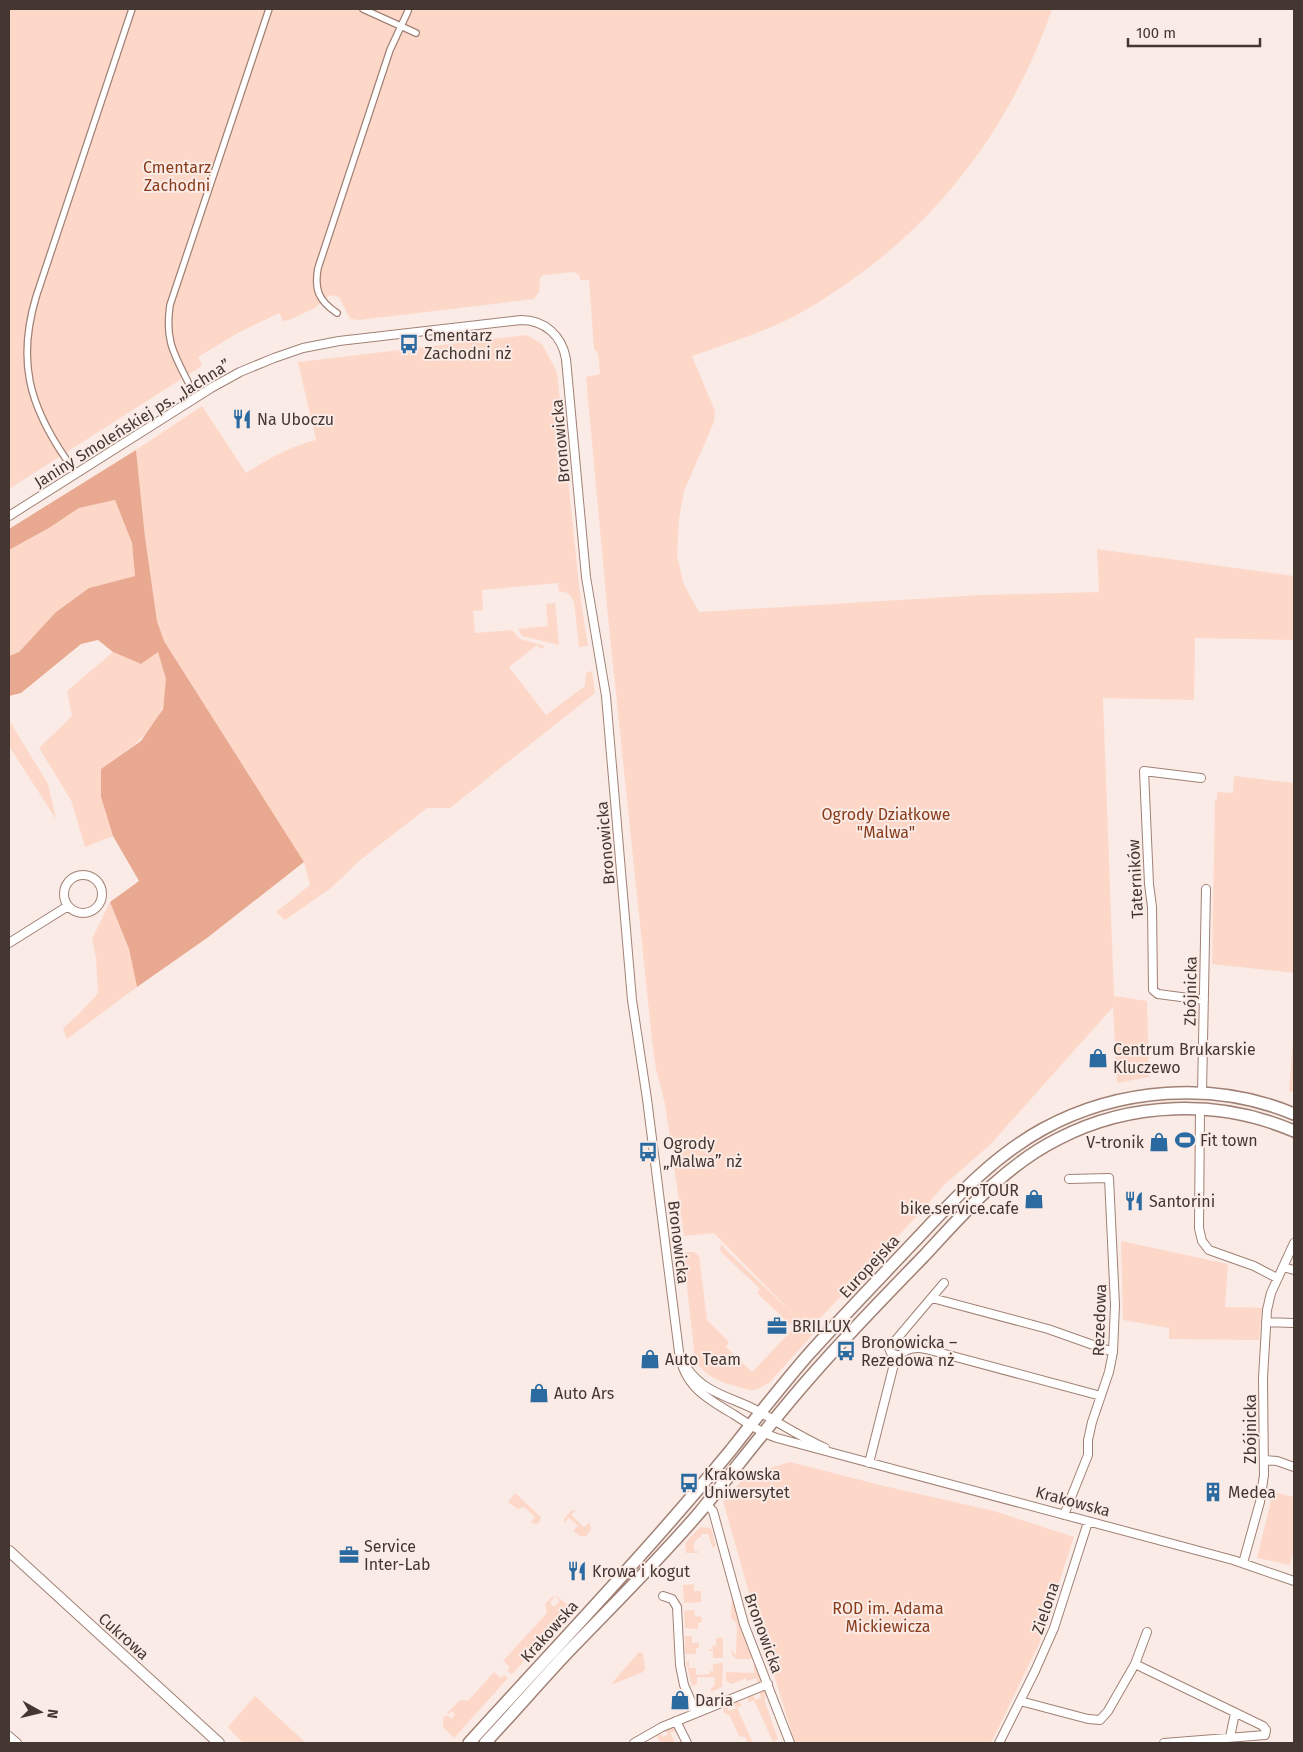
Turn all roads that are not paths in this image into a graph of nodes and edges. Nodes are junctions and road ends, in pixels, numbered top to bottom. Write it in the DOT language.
graph roads {
  1 [pos="132,9"];
  2 [pos="269,9"];
  3 [pos="363,9"];
  4 [pos="408,11"];
  5 [pos="400,26"];
  6 [pos="416,33"];
  7 [pos="337,313"];
  8 [pos="560,341"];
  9 [pos="188,382"];
  10 [pos="66,459"];
  11 [pos="9,516"];
  12 [pos="1201,778"];
  13 [pos="1206,889"];
  14 [pos="68,906"];
  15 [pos="9,942"];
  16 [pos="1204,1000"];
  17 [pos="1202,1093"];
  18 [pos="1200,1109"];
  19 [pos="1294,1114"];
  20 [pos="1294,1131"];
  21 [pos="1069,1179"];
  22 [pos="1294,1244"];
  23 [pos="1283,1267"];
  24 [pos="1294,1270"];
  25 [pos="1277,1278"];
  26 [pos="944,1283"];
  27 [pos="932,1298"];
  28 [pos="1266,1322"];
  29 [pos="1294,1323"];
  30 [pos="678,1343"];
  31 [pos="1113,1352"];
  32 [pos="898,1356"];
  33 [pos="1101,1396"];
  34 [pos="760,1412"];
  35 [pos="774,1421"];
  36 [pos="750,1425"];
  37 [pos="764,1434"];
  38 [pos="843,1456"];
  39 [pos="1264,1460"];
  40 [pos="869,1463"];
  41 [pos="1294,1467"];
  42 [pos="706,1504"];
  43 [pos="1064,1516"];
  44 [pos="1088,1522"];
  45 [pos="9,1551"];
  46 [pos="1243,1563"];
  47 [pos="1294,1581"];
  48 [pos="663,1596"];
  49 [pos="1146,1632"];
  50 [pos="1135,1664"];
  51 [pos="768,1684"];
  52 [pos="1020,1701"];
  53 [pos="696,1712"];
  54 [pos="1235,1713"];
  55 [pos="676,1721"];
  56 [pos="9,1736"];
  57 [pos="1230,1737"];
  58 [pos="17,1743"];
  59 [pos="219,1743"];
  60 [pos="468,1743"];
  61 [pos="485,1743"];
  62 [pos="634,1743"];
  63 [pos="687,1743"];
  64 [pos="790,1743"];
  65 [pos="999,1743"];
  66 [pos="1164,1743"];
  1 -- 10 [label="street"];
  2 -- 9 [label="street"];
  3 -- 5 [label="street"];
  4 -- 5 [label="street"];
  5 -- 6 [label="street"];
  5 -- 7 [label="street"];
  8 -- 11 [label="street, Janiny Smoleńskiej ps. „Jachna”"];
  8 -- 30 [label="street, Bronowicka"];
  12 -- 16 [label="street, Taterników"];
  13 -- 16 [label="street, Zbójnicka"];
  14 -- 14 [label="street"];
  14 -- 15 [label="street"];
  16 -- 17 [label="street, Zbójnicka"];
  17 -- 19 [label="main road, Europejska"];
  17 -- 34 [label="main road, Europejska"];
  18 -- 20 [label="main road, Europejska"];
  18 -- 25 [label="street"];
  18 -- 35 [label="main road, Europejska"];
  21 -- 31 [label="street, Rezedowa"];
  22 -- 23 [label="street, Zbójnicka"];
  23 -- 24 [label="street"];
  23 -- 25 [label="street, Zbójnicka"];
  25 -- 28 [label="street, Zbójnicka"];
  26 -- 27 [label="street"];
  27 -- 31 [label="street"];
  27 -- 32 [label="street"];
  28 -- 29 [label="street"];
  28 -- 39 [label="street, Zbójnicka"];
  30 -- 34 [label="street, Bronowicka"];
  30 -- 36 [label="street, Bronowicka"];
  31 -- 33 [label="street, Rezedowa"];
  32 -- 33 [label="street"];
  32 -- 40 [label="street"];
  33 -- 43 [label="street, Rezedowa"];
  34 -- 35 [label="street, Krakowska"];
  34 -- 36 [label="main road, Krakowska"];
  35 -- 37 [label="main road, Krakowska"];
  35 -- 38 [label="street, Krakowska"];
  36 -- 37 [label="street, Krakowska"];
  36 -- 60 [label="main road, Krakowska"];
  37 -- 38 [label="street, Krakowska"];
  37 -- 42 [label="main road, Krakowska"];
  38 -- 40 [label="street, Krakowska"];
  39 -- 41 [label="street"];
  39 -- 46 [label="street, Zbójnicka"];
  40 -- 43 [label="street, Krakowska"];
  42 -- 51 [label="street, Bronowicka"];
  42 -- 61 [label="main road, Krakowska"];
  43 -- 44 [label="street, Krakowska"];
  44 -- 46 [label="street, Krakowska"];
  44 -- 52 [label="street, Zielona"];
  45 -- 59 [label="street, Cukrowa"];
  46 -- 47 [label="street, Krakowska"];
  48 -- 53 [label="street"];
  49 -- 50 [label="street"];
  50 -- 52 [label="street"];
  50 -- 54 [label="street"];
  51 -- 53 [label="street"];
  51 -- 64 [label="street, Bronowicka"];
  52 -- 65 [label="street, Zielona"];
  53 -- 55 [label="street"];
  54 -- 57 [label="street"];
  54 -- 57 [label="street"];
  55 -- 62 [label="street"];
  55 -- 63 [label="street"];
  56 -- 58 [label="street"];
  57 -- 66 [label="street"];
}
